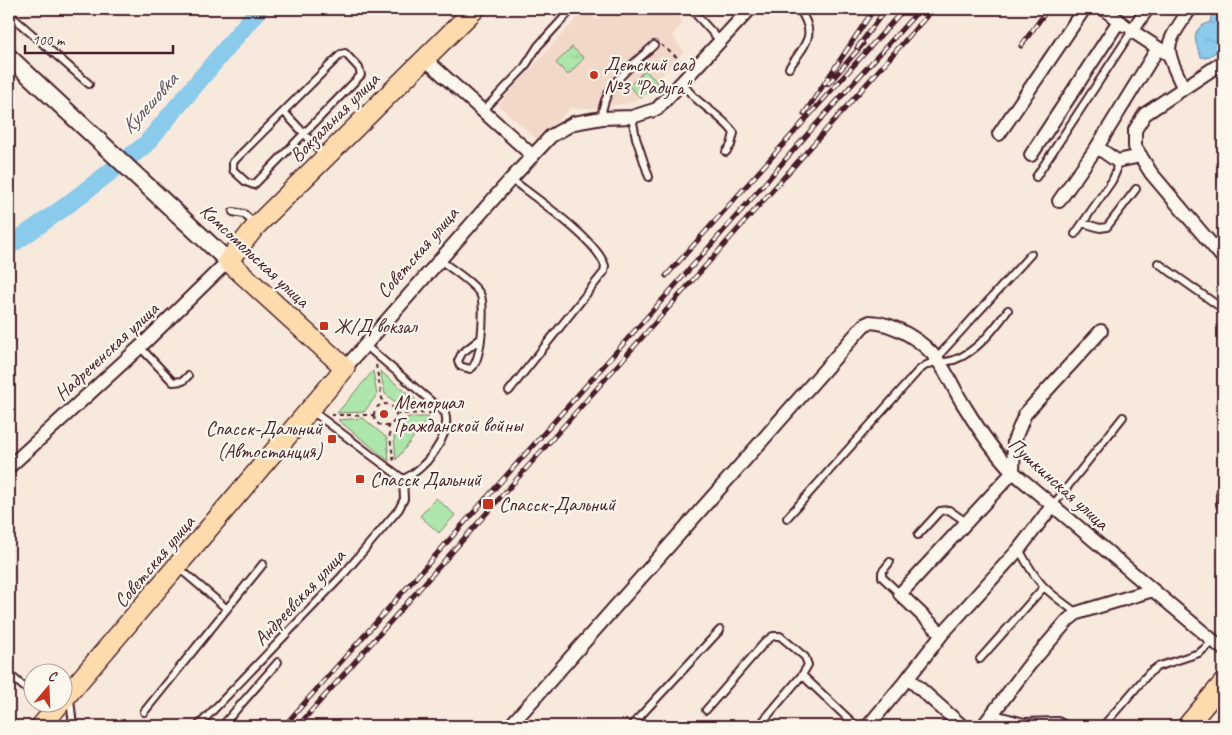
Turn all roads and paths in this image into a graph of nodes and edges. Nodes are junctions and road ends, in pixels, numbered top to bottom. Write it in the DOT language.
graph roads {
  1 [pos="475,9"];
  2 [pos="572,9"];
  3 [pos="691,9"];
  4 [pos="750,9"];
  5 [pos="799,9"];
  6 [pos="1084,9"];
  7 [pos="1104,9"];
  8 [pos="1148,9"];
  9 [pos="1190,9"];
  10 [pos="9,14"];
  11 [pos="1119,21"];
  12 [pos="1132,31"];
  13 [pos="721,42"];
  14 [pos="654,45"];
  15 [pos="1163,51"];
  16 [pos="9,57"];
  17 [pos="425,59"];
  18 [pos="1223,62"];
  19 [pos="790,68"];
  20 [pos="686,80"];
  21 [pos="90,84"];
  22 [pos="1183,87"];
  23 [pos="284,112"];
  24 [pos="482,112"];
  25 [pos="632,117"];
  26 [pos="602,118"];
  27 [pos="304,134"];
  28 [pos="999,134"];
  29 [pos="1096,147"];
  30 [pos="726,152"];
  31 [pos="1031,155"];
  32 [pos="533,156"];
  33 [pos="1141,156"];
  34 [pos="326,157"];
  35 [pos="1117,161"];
  36 [pos="649,177"];
  37 [pos="1036,177"];
  38 [pos="511,179"];
  39 [pos="1136,189"];
  40 [pos="1059,201"];
  41 [pos="233,212"];
  42 [pos="1083,223"];
  43 [pos="256,226"];
  44 [pos="1076,234"];
  45 [pos="1031,254"];
  46 [pos="1223,258"];
  47 [pos="440,260"];
  48 [pos="228,261"];
  49 [pos="1158,263"];
  50 [pos="1223,309"];
  51 [pos="1008,310"];
  52 [pos="1101,331"];
  53 [pos="480,339"];
  54 [pos="365,345"];
  55 [pos="140,347"];
  56 [pos="375,354"];
  57 [pos="938,360"];
  58 [pos="345,368"];
  59 [pos="188,376"];
  60 [pos="509,391"];
  61 [pos="383,404"];
  62 [pos="314,413"];
  63 [pos="445,413"];
  64 [pos="396,414"];
  65 [pos="374,415"];
  66 [pos="1123,417"];
  67 [pos="388,425"];
  68 [pos="9,467"];
  69 [pos="1013,472"];
  70 [pos="400,478"];
  71 [pos="1223,495"];
  72 [pos="1223,504"];
  73 [pos="1053,505"];
  74 [pos="787,518"];
  75 [pos="966,522"];
  76 [pos="918,535"];
  77 [pos="1019,549"];
  78 [pos="890,562"];
  79 [pos="263,564"];
  80 [pos="178,567"];
  81 [pos="1043,588"];
  82 [pos="1154,590"];
  83 [pos="900,594"];
  84 [pos="227,609"];
  85 [pos="1077,613"];
  86 [pos="720,630"];
  87 [pos="942,634"];
  88 [pos="1218,645"];
  89 [pos="980,658"];
  90 [pos="278,662"];
  91 [pos="9,674"];
  92 [pos="802,675"];
  93 [pos="908,678"];
  94 [pos="1223,683"];
  95 [pos="22,685"];
  96 [pos="72,692"];
  97 [pos="706,710"];
  98 [pos="71,712"];
  99 [pos="144,712"];
  100 [pos="994,714"];
  101 [pos="73,726"];
  102 [pos="200,726"];
  103 [pos="222,726"];
  104 [pos="510,726"];
  105 [pos="631,726"];
  106 [pos="759,726"];
  107 [pos="856,726"];
  108 [pos="868,726"];
  109 [pos="962,726"];
  110 [pos="983,726"];
  111 [pos="1068,726"];
  112 [pos="1103,726"];
  113 [pos="1187,726"];
  1 -- 17 [label="main road, Вокзальная улица"];
  2 -- 24 [label="lane"];
  3 -- 13 [label="lane"];
  4 -- 13 [label="street, Советская улица"];
  5 -- 19 [label="lane"];
  6 -- 28 [label="street"];
  7 -- 11 [label="street"];
  8 -- 12 [label="street"];
  9 -- 15 [label="street"];
  10 -- 21 [label="lane"];
  11 -- 12 [label="street"];
  11 -- 31 [label="street"];
  12 -- 15 [label="street"];
  12 -- 37 [label="lane"];
  13 -- 20 [label="street, Советская улица"];
  14 -- 20 [label="path"];
  14 -- 26 [label="lane"];
  15 -- 22 [label="street"];
  15 -- 29 [label="street"];
  16 -- 48 [label="main road, Комсомольская улица"];
  17 -- 24 [label="street"];
  17 -- 34 [label="main road, Вокзальная улица"];
  18 -- 22 [label="street"];
  20 -- 25 [label="street, Советская улица"];
  20 -- 30 [label="lane"];
  22 -- 33 [label="street"];
  23 -- 27 [label="lane"];
  23 -- 27 [label="lane"];
  23 -- 27 [label="lane"];
  24 -- 32 [label="street"];
  25 -- 26 [label="street, Советская улица"];
  25 -- 36 [label="lane"];
  26 -- 32 [label="street, Советская улица"];
  27 -- 34 [label="lane"];
  29 -- 35 [label="street"];
  29 -- 40 [label="street"];
  32 -- 38 [label="street, Советская улица"];
  33 -- 35 [label="street"];
  33 -- 46 [label="street"];
  34 -- 43 [label="main road, Вокзальная улица"];
  35 -- 42 [label="lane"];
  38 -- 47 [label="street, Советская улица"];
  38 -- 60 [label="lane"];
  39 -- 42 [label="lane"];
  41 -- 43 [label="lane"];
  42 -- 44 [label="lane"];
  43 -- 48 [label="main road, Вокзальная улица"];
  45 -- 57 [label="lane"];
  47 -- 53 [label="lane"];
  47 -- 54 [label="street, Советская улица"];
  48 -- 55 [label="street, Надреченская улица"];
  48 -- 58 [label="main road, Комсомольская улица"];
  49 -- 50 [label="lane"];
  51 -- 57 [label="lane"];
  52 -- 69 [label="street"];
  53 -- 53 [label="lane"];
  54 -- 56 [label="lane"];
  54 -- 58 [label="street, Советская улица"];
  55 -- 59 [label="lane"];
  55 -- 68 [label="street, Надреченская улица"];
  56 -- 61 [label="path"];
  56 -- 63 [label="lane"];
  57 -- 69 [label="street, Пушкинская улица"];
  57 -- 74 [label="lane"];
  57 -- 104 [label="street, Пушкинская улица"];
  58 -- 62 [label="main road, Советская улица"];
  61 -- 64 [label="path"];
  61 -- 65 [label="path"];
  62 -- 65 [label="path"];
  62 -- 70 [label="lane"];
  62 -- 80 [label="main road, Советская улица"];
  63 -- 64 [label="path"];
  63 -- 70 [label="lane"];
  64 -- 67 [label="path"];
  65 -- 67 [label="path"];
  66 -- 73 [label="lane"];
  67 -- 70 [label="path"];
  69 -- 73 [label="street, Пушкинская улица"];
  69 -- 75 [label="street"];
  70 -- 102 [label="lane, Андреевская улица"];
  71 -- 72 [label="street"];
  73 -- 77 [label="street"];
  73 -- 82 [label="street, Пушкинская улица"];
  75 -- 76 [label="lane"];
  75 -- 83 [label="street"];
  77 -- 81 [label="lane"];
  77 -- 87 [label="street"];
  78 -- 83 [label="lane"];
  79 -- 84 [label="lane"];
  80 -- 84 [label="lane"];
  80 -- 96 [label="main road, Советская улица"];
  81 -- 85 [label="lane"];
  81 -- 89 [label="lane"];
  82 -- 85 [label="street"];
  82 -- 88 [label="street, Пушкинская улица"];
  83 -- 87 [label="street"];
  84 -- 99 [label="lane"];
  85 -- 100 [label="street"];
  86 -- 105 [label="lane"];
  87 -- 93 [label="street"];
  88 -- 112 [label="lane"];
  90 -- 103 [label="lane"];
  91 -- 95 [label="lane"];
  92 -- 97 [label="lane"];
  92 -- 106 [label="lane"];
  92 -- 107 [label="lane"];
  93 -- 108 [label="street"];
  93 -- 109 [label="street"];
  94 -- 113 [label="main road"];
  98 -- 101 [label="lane"];
  100 -- 110 [label="street"];
  100 -- 111 [label="lane"];
}
